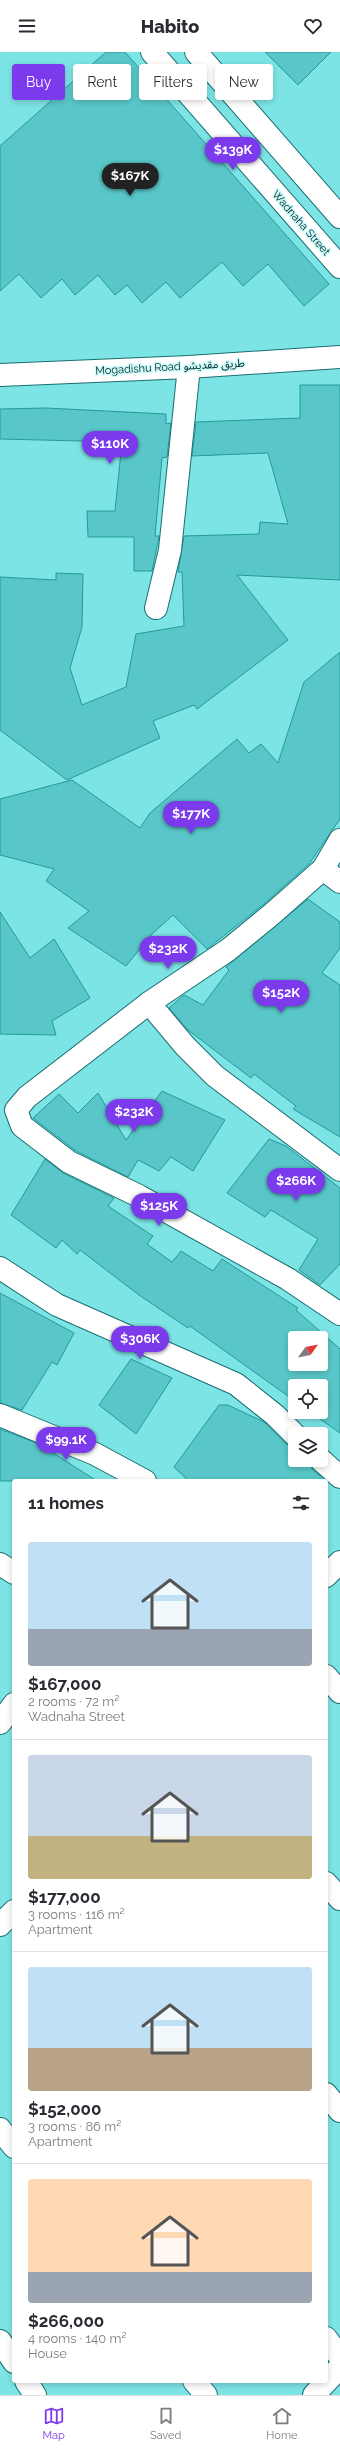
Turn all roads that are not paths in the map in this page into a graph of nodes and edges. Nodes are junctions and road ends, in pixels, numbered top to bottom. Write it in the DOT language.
graph roads {
  1 [pos="152,52"];
  2 [pos="196,52"];
  3 [pos="340,217"];
  4 [pos="340,267"];
  5 [pos="340,357"];
  6 [pos="189,367"];
  7 [pos="0,375"];
  8 [pos="156,608"];
  9 [pos="340,840"];
  10 [pos="322,869"];
  11 [pos="340,882"];
  12 [pos="149,1003"];
  13 [pos="340,1170"];
  14 [pos="0,1268"];
  15 [pos="340,1314"];
  16 [pos="0,1415"];
  17 [pos="288,1428"];
  18 [pos="328,1466"];
  19 [pos="340,1477"];
  20 [pos="141,1479"];
  21 [pos="340,1562"];
  22 [pos="0,1564"];
  23 [pos="12,1572"];
  24 [pos="328,1574"];
  25 [pos="328,1678"];
  26 [pos="340,1692"];
  27 [pos="12,1707"];
  28 [pos="0,1723"];
  29 [pos="328,1885"];
  30 [pos="340,1899"];
  31 [pos="12,1913"];
  32 [pos="0,1925"];
  33 [pos="328,2096"];
  34 [pos="340,2111"];
  35 [pos="0,2129"];
  36 [pos="12,2144"];
  37 [pos="0,2341"];
  38 [pos="328,2341"];
  39 [pos="340,2357"];
  40 [pos="12,2359"];
  41 [pos="340,2367"];
  42 [pos="328,2380"];
  43 [pos="27,2383"];
  44 [pos="196,2383"];
  45 [pos="325,2383"];
  46 [pos="35,2395"];
  47 [pos="206,2395"];
  48 [pos="314,2395"];
  1 -- 4 [label="main road, Wadnaha Street"];
  2 -- 3 [label="main road"];
  5 -- 6 [label="main road, Mogadishu Road طريق مقديشو"];
  6 -- 7 [label="main road, Mogadishu Road طريق مقديشو"];
  6 -- 8 [label="main road"];
  9 -- 10 [label="main road"];
  10 -- 11 [label="main road"];
  10 -- 12 [label="main road"];
  12 -- 13 [label="main road"];
  12 -- 15 [label="main road"];
  14 -- 17 [label="main road"];
  16 -- 20 [label="main road"];
  18 -- 19 [label="main road"];
  21 -- 24 [label="main road"];
  22 -- 23 [label="main road"];
  25 -- 26 [label="main road"];
  27 -- 28 [label="main road"];
  29 -- 30 [label="main road"];
  31 -- 32 [label="main road"];
  33 -- 34 [label="main road"];
  35 -- 36 [label="main road"];
  37 -- 40 [label="main road"];
  38 -- 39 [label="main road"];
  41 -- 42 [label="main road"];
  43 -- 46 [label="main road"];
  44 -- 47 [label="main road"];
  45 -- 48 [label="main road"];
}
